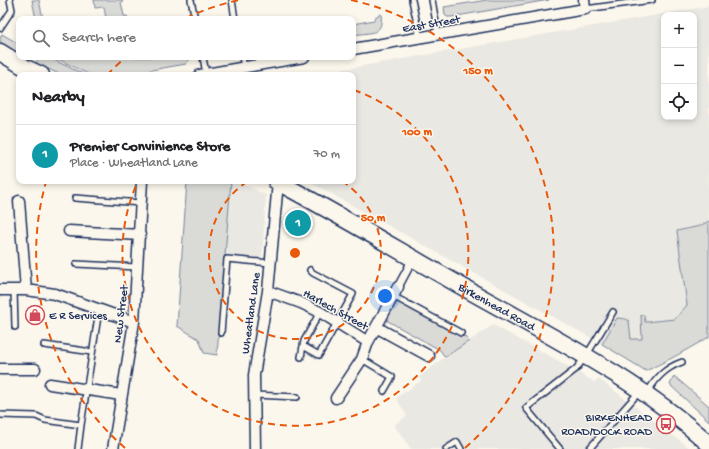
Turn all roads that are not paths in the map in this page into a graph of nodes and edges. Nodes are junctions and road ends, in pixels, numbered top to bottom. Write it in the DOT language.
graph roads {
  1 [pos="10,0"];
  2 [pos="191,0"];
  3 [pos="232,0"];
  4 [pos="412,0"];
  5 [pos="432,0"];
  6 [pos="652,0"];
  7 [pos="584,5"];
  8 [pos="194,16"];
  9 [pos="235,16"];
  10 [pos="0,28"];
  11 [pos="438,35"];
  12 [pos="420,39"];
  13 [pos="356,49"];
  14 [pos="0,52"];
  15 [pos="203,60"];
  16 [pos="267,60"];
  17 [pos="243,62"];
  18 [pos="35,72"];
  19 [pos="203,72"];
  20 [pos="212,72"];
  21 [pos="142,184"];
  22 [pos="277,184"];
  23 [pos="282,184"];
  24 [pos="75,198"];
  25 [pos="19,201"];
  26 [pos="141,203"];
  27 [pos="69,231"];
  28 [pos="140,235"];
  29 [pos="413,259"];
  30 [pos="270,263"];
  31 [pos="76,264"];
  32 [pos="138,267"];
  33 [pos="310,270"];
  34 [pos="0,290"];
  35 [pos="14,290"];
  36 [pos="26,290"];
  37 [pos="268,291"];
  38 [pos="396,291"];
  39 [pos="98,310"];
  40 [pos="320,312"];
  41 [pos="613,312"];
  42 [pos="134,322"];
  43 [pos="338,323"];
  44 [pos="15,327"];
  45 [pos="376,327"];
  46 [pos="221,333"];
  47 [pos="461,333"];
  48 [pos="368,342"];
  49 [pos="44,345"];
  50 [pos="303,346"];
  51 [pos="92,352"];
  52 [pos="429,356"];
  53 [pos="586,356"];
  54 [pos="301,357"];
  55 [pos="362,359"];
  56 [pos="682,362"];
  57 [pos="0,369"];
  58 [pos="35,369"];
  59 [pos="50,384"];
  60 [pos="87,389"];
  61 [pos="384,391"];
  62 [pos="644,392"];
  63 [pos="121,395"];
  64 [pos="254,395"];
  65 [pos="297,397"];
  66 [pos="336,398"];
  67 [pos="0,415"];
  68 [pos="81,425"];
  69 [pos="709,444"];
  70 [pos="78,449"];
  71 [pos="113,449"];
  72 [pos="255,449"];
  73 [pos="446,449"];
  74 [pos="461,449"];
  75 [pos="560,449"];
  76 [pos="589,449"];
  1 -- 10 [label="lane"];
  2 -- 8 [label="lane"];
  3 -- 9 [label="lane"];
  4 -- 12 [label="lane"];
  5 -- 11 [label="lane"];
  6 -- 7 [label="lane"];
  7 -- 11 [label="street, East Street"];
  11 -- 12 [label="street, East Street"];
  12 -- 13 [label="street, East Street"];
  14 -- 18 [label="main road"];
  15 -- 19 [label="lane"];
  16 -- 17 [label="street"];
  17 -- 20 [label="street"];
  21 -- 26 [label="street, New Street"];
  22 -- 30 [label="street, Wheatland Lane"];
  23 -- 29 [label="main road, Birkenhead Road"];
  24 -- 26 [label="lane"];
  25 -- 36 [label="street"];
  26 -- 28 [label="street, New Street"];
  27 -- 28 [label="street"];
  28 -- 32 [label="street, New Street"];
  29 -- 38 [label="street"];
  29 -- 53 [label="main road, Birkenhead Road"];
  30 -- 37 [label="street, Wheatland Lane"];
  30 -- 46 [label="lane"];
  31 -- 32 [label="lane"];
  32 -- 42 [label="street, New Street"];
  33 -- 43 [label="lane"];
  34 -- 35 [label="street"];
  35 -- 36 [label="street"];
  35 -- 44 [label="lane"];
  36 -- 39 [label="street"];
  37 -- 40 [label="street, Harlech Street"];
  37 -- 64 [label="street, Wheatland Lane"];
  38 -- 45 [label="street"];
  38 -- 47 [label="lane"];
  39 -- 42 [label="street"];
  39 -- 51 [label="lane"];
  40 -- 43 [label="street, Harlech Street"];
  40 -- 50 [label="lane"];
  41 -- 53 [label="lane"];
  42 -- 63 [label="street, New Street"];
  43 -- 48 [label="street, Harlech Street"];
  43 -- 50 [label="lane"];
  45 -- 48 [label="street"];
  45 -- 52 [label="street"];
  48 -- 55 [label="street"];
  49 -- 51 [label="lane"];
  50 -- 54 [label="lane"];
  51 -- 60 [label="lane"];
  53 -- 62 [label="main road, Birkenhead Road"];
  53 -- 75 [label="lane"];
  55 -- 61 [label="lane"];
  55 -- 66 [label="street"];
  56 -- 62 [label="lane"];
  57 -- 58 [label="street"];
  59 -- 60 [label="street"];
  60 -- 63 [label="street"];
  60 -- 68 [label="lane"];
  62 -- 69 [label="main road, Birkenhead Road"];
  62 -- 76 [label="lane"];
  63 -- 71 [label="street, New Street"];
  64 -- 65 [label="lane"];
  64 -- 72 [label="street, Wheatland Lane"];
  67 -- 68 [label="lane"];
  68 -- 70 [label="lane"];
  73 -- 74 [label="lane"];
}
